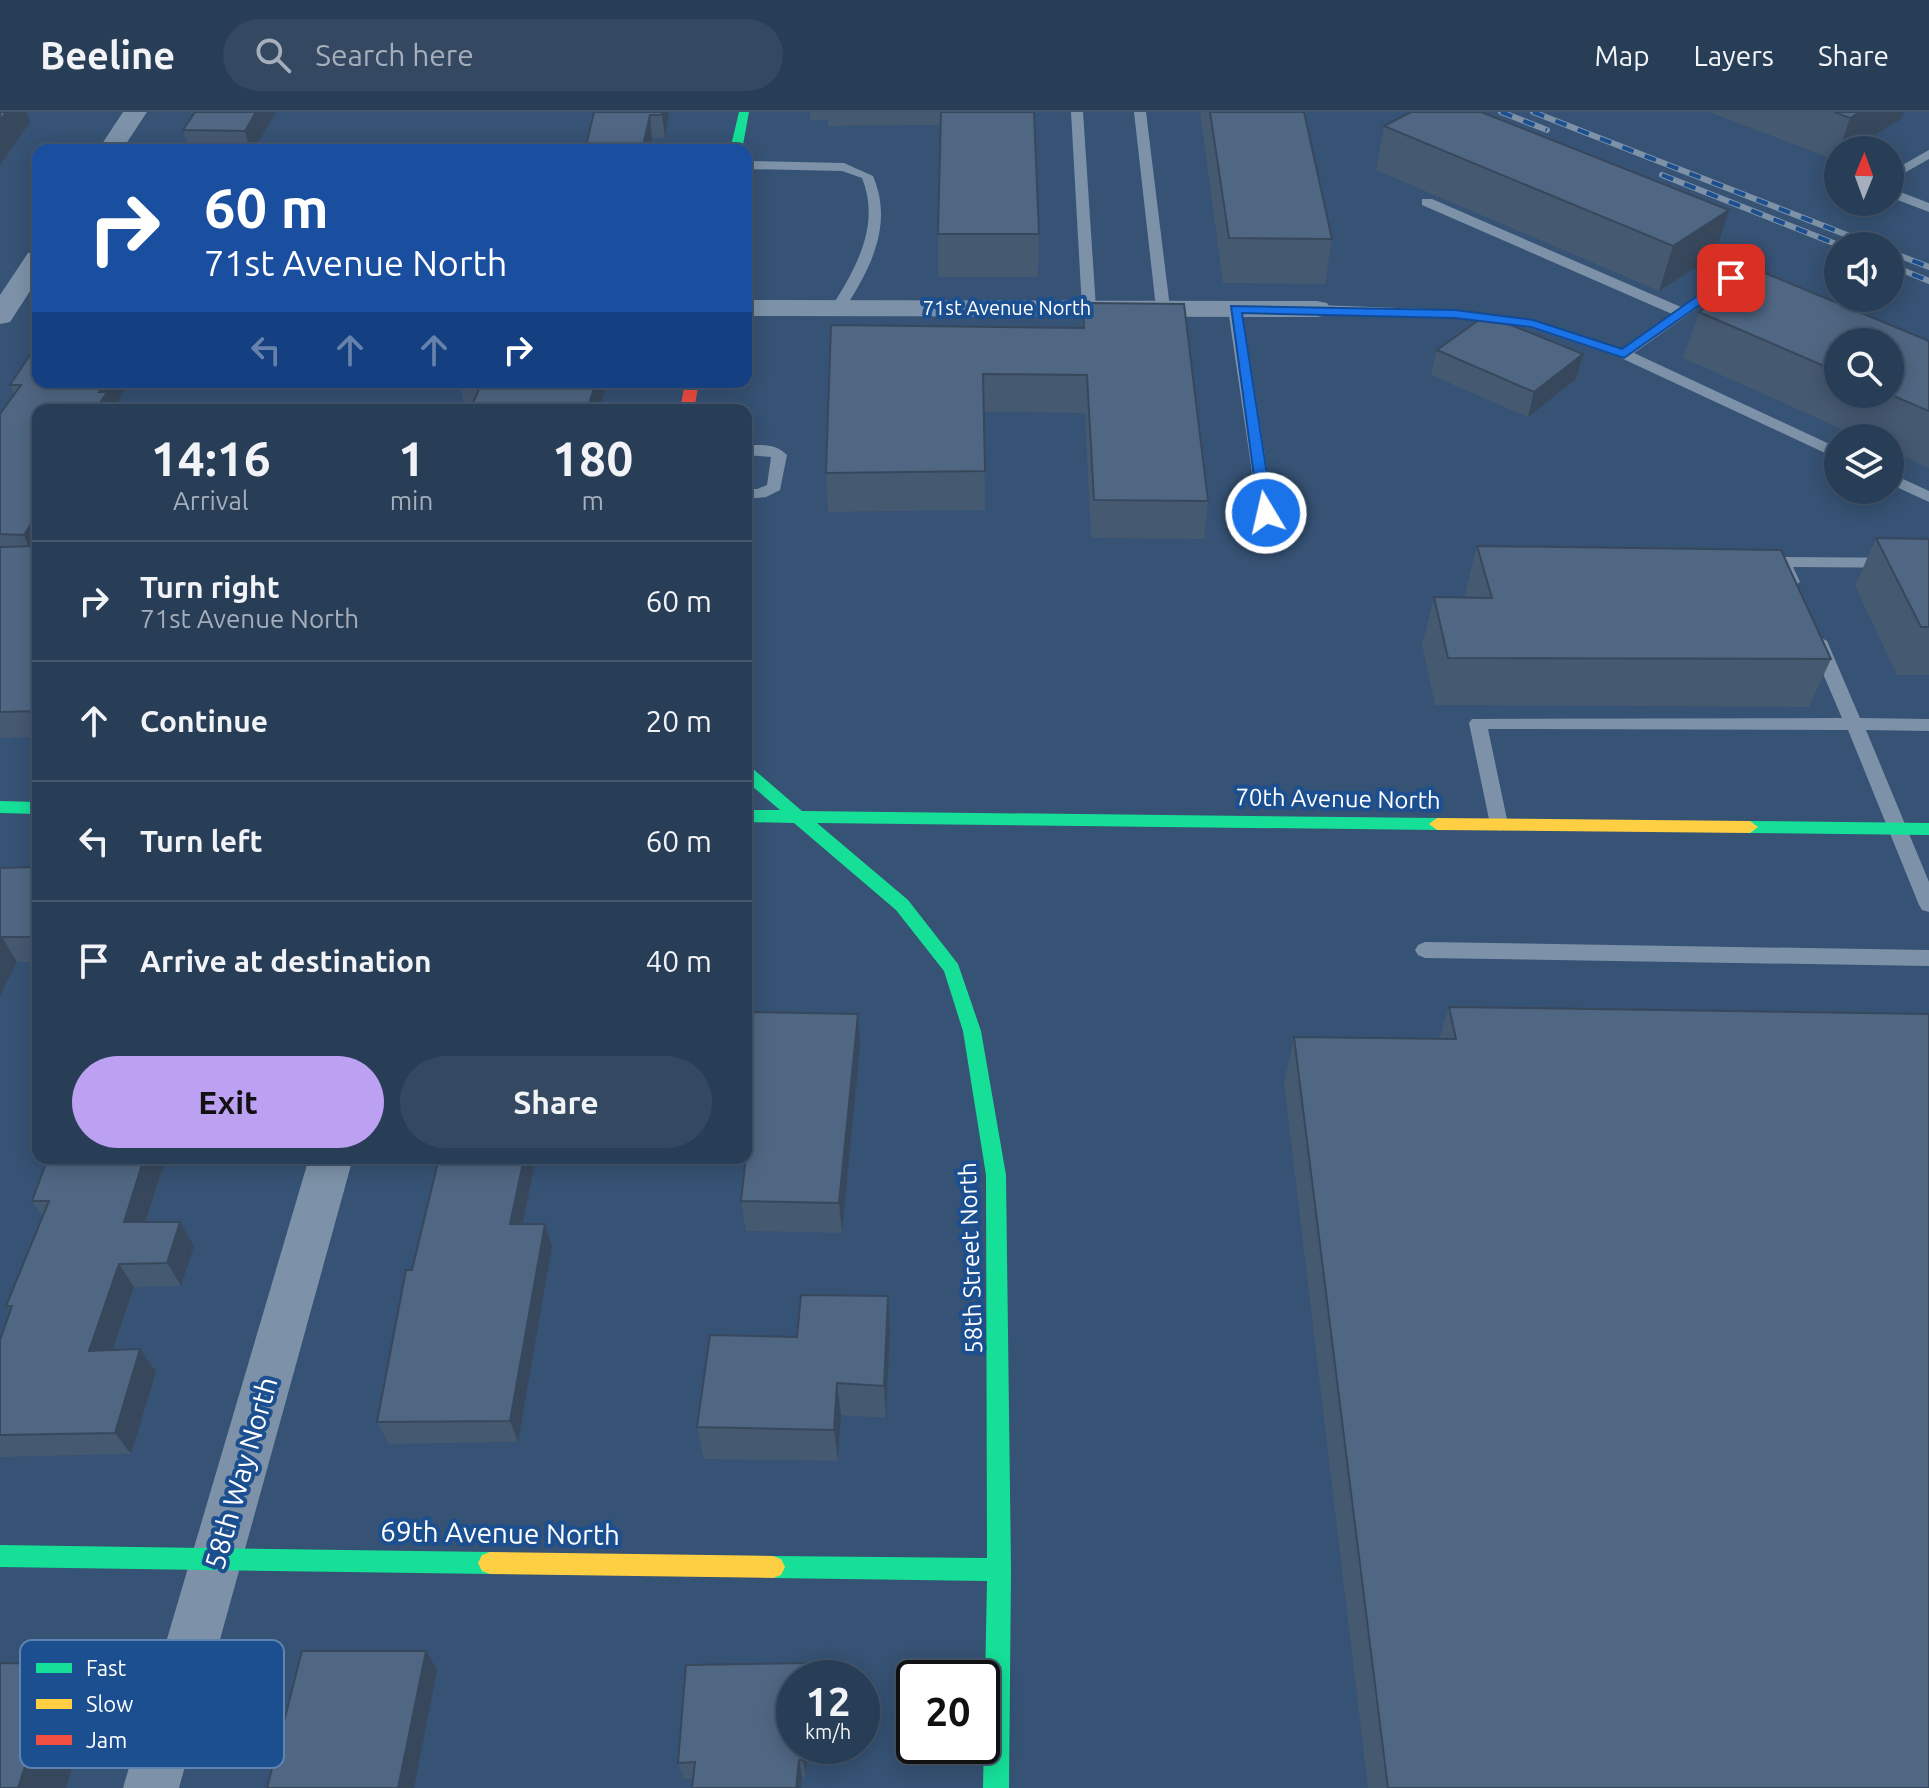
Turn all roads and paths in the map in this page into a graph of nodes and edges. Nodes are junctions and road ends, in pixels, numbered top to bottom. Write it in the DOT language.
graph roads {
  1 [pos="135,112"];
  2 [pos="744,112"];
  3 [pos="1077,112"];
  4 [pos="1140,112"];
  5 [pos="114,144"];
  6 [pos="737,144"];
  7 [pos="1929,154"];
  8 [pos="752,165"];
  9 [pos="1904,169"];
  10 [pos="1904,198"];
  11 [pos="1427,202"];
  12 [pos="1929,208"];
  13 [pos="32,269"];
  14 [pos="1786,301"];
  15 [pos="12,304"];
  16 [pos="752,308"];
  17 [pos="838,308"];
  18 [pos="1089,308"];
  19 [pos="1163,308"];
  20 [pos="1235,309"];
  21 [pos="1317,309"];
  22 [pos="1682,313"];
  23 [pos="1624,354"];
  24 [pos="1824,447"];
  25 [pos="752,450"];
  26 [pos="1904,485"];
  27 [pos="752,494"];
  28 [pos="1929,497"];
  29 [pos="1266,513"];
  30 [pos="1929,563"];
  31 [pos="1801,602"];
  32 [pos="1813,629"];
  33 [pos="1854,724"];
  34 [pos="1929,725"];
  35 [pos="752,777"];
  36 [pos="0,807"];
  37 [pos="32,808"];
  38 [pos="752,816"];
  39 [pos="798,817"];
  40 [pos="1499,824"];
  41 [pos="1896,828"];
  42 [pos="1929,829"];
  43 [pos="1929,905"];
  44 [pos="1425,950"];
  45 [pos="1929,958"];
  46 [pos="329,1164"];
  47 [pos="0,1556"];
  48 [pos="217,1557"];
  49 [pos="999,1570"];
  50 [pos="193,1640"];
  51 [pos="157,1768"];
  52 [pos="151,1788"];
  53 [pos="996,1788"];
  1 -- 5 [label="street"];
  2 -- 6 [label="street"];
  3 -- 18 [label="lane"];
  4 -- 19 [label="lane"];
  7 -- 9 [label="lane"];
  8 -- 17 [label="lane"];
  10 -- 12 [label="lane"];
  11 -- 22 [label="lane"];
  13 -- 15 [label="street"];
  14 -- 22 [label="lane"];
  16 -- 17 [label="street, 71st Avenue North"];
  17 -- 18 [label="street, 71st Avenue North"];
  18 -- 19 [label="street, 71st Avenue North"];
  19 -- 20 [label="street, 71st Avenue North"];
  20 -- 21 [label="street, 71st Avenue North"];
  20 -- 29 [label="lane"];
  21 -- 23 [label="lane"];
  22 -- 23 [label="lane"];
  23 -- 24 [label="lane"];
  25 -- 27 [label="lane"];
  26 -- 28 [label="lane"];
  30 -- 31 [label="lane"];
  32 -- 33 [label="lane"];
  33 -- 34 [label="lane"];
  33 -- 40 [label="lane"];
  33 -- 41 [label="lane"];
  35 -- 39 [label="street, 58th Street North"];
  36 -- 37 [label="street"];
  38 -- 39 [label="street, 70th Avenue North"];
  39 -- 40 [label="street, 70th Avenue North"];
  39 -- 49 [label="street, 58th Street North"];
  40 -- 41 [label="street, 70th Avenue North"];
  41 -- 42 [label="street, 70th Avenue North"];
  41 -- 43 [label="lane"];
  44 -- 45 [label="lane"];
  46 -- 48 [label="street, 58th Way North"];
  47 -- 48 [label="street, 69th Avenue North"];
  48 -- 49 [label="street, 69th Avenue North"];
  48 -- 50 [label="street, 58th Way North"];
  49 -- 53 [label="street, 58th Street North"];
  51 -- 52 [label="street, 58th Way North"];
}
